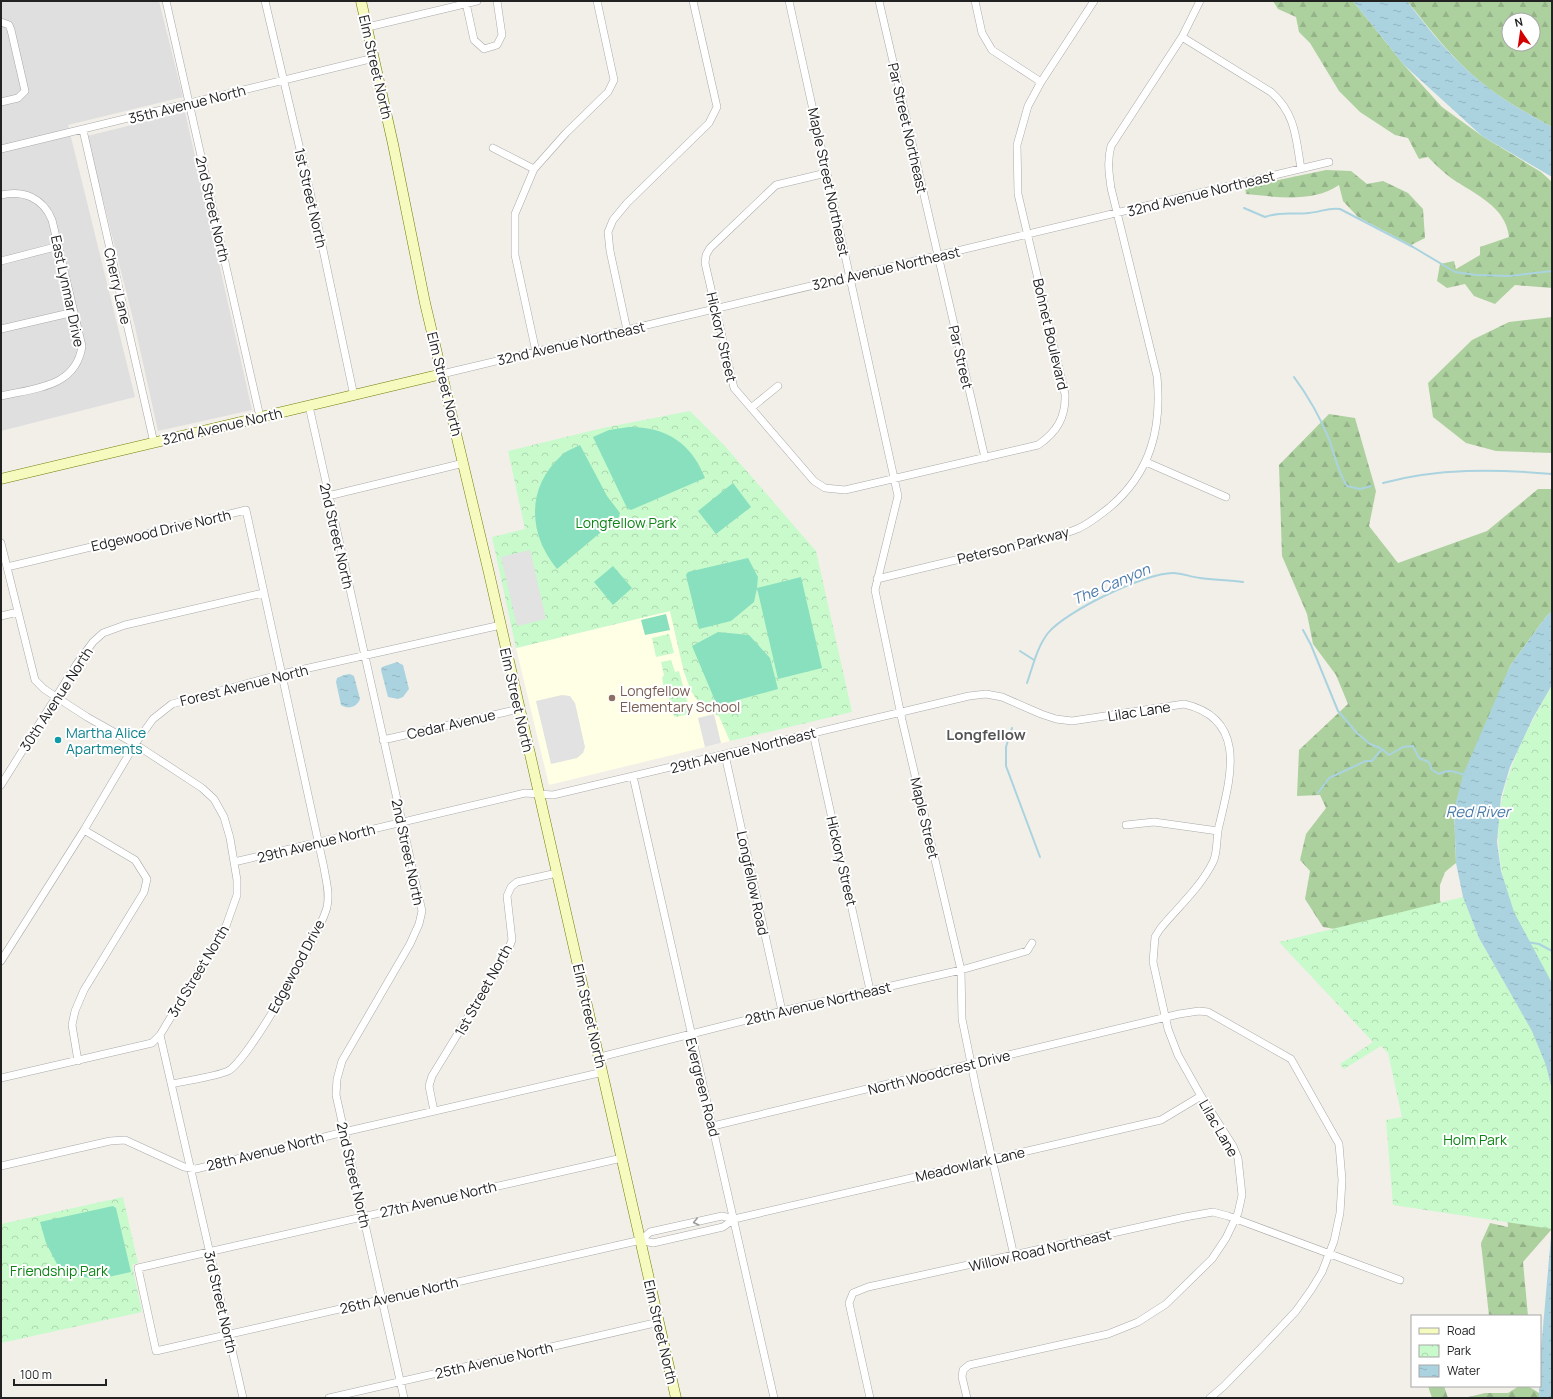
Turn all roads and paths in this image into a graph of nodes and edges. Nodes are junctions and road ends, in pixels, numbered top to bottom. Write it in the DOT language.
graph roads {
  1 [pos="166,1"];
  2 [pos="265,1"];
  3 [pos="361,1"];
  4 [pos="477,1"];
  5 [pos="497,1"];
  6 [pos="597,1"];
  7 [pos="693,1"];
  8 [pos="789,1"];
  9 [pos="879,1"];
  10 [pos="975,1"];
  11 [pos="1094,1"];
  12 [pos="1200,1"];
  13 [pos="466,4"];
  14 [pos="1,22"];
  15 [pos="368,27"];
  16 [pos="1182,37"];
  17 [pos="374,58"];
  18 [pos="283,80"];
  19 [pos="1041,82"];
  20 [pos="1,102"];
  21 [pos="189,104"];
  22 [pos="83,130"];
  23 [pos="493,148"];
  24 [pos="1,149"];
  25 [pos="1329,162"];
  26 [pos="534,169"];
  27 [pos="1301,169"];
  28 [pos="826,173"];
  29 [pos="1,195"];
  30 [pos="1117,213"];
  31 [pos="1027,234"];
  32 [pos="59,246"];
  33 [pos="937,256"];
  34 [pos="1,261"];
  35 [pos="850,277"];
  36 [pos="716,309"];
  37 [pos="74,312"];
  38 [pos="1,329"];
  39 [pos="627,330"];
  40 [pos="536,352"];
  41 [pos="442,374"];
  42 [pos="778,386"];
  43 [pos="1,396"];
  44 [pos="354,396"];
  45 [pos="309,406"];
  46 [pos="751,408"];
  47 [pos="260,417"];
  48 [pos="154,442"];
  49 [pos="985,458"];
  50 [pos="1146,462"];
  51 [pos="464,463"];
  52 [pos="1,479"];
  53 [pos="894,480"];
  54 [pos="328,496"];
  55 [pos="1226,497"];
  56 [pos="1,543"];
  57 [pos="7,567"];
  58 [pos="877,579"];
  59 [pos="263,593"];
  60 [pos="18,612"];
  61 [pos="1,616"];
  62 [pos="501,625"];
  63 [pos="364,656"];
  64 [pos="282,674"];
  65 [pos="56,697"];
  66 [pos="946,701"];
  67 [pos="519,709"];
  68 [pos="901,712"];
  69 [pos="813,733"];
  70 [pos="383,740"];
  71 [pos="135,744"];
  72 [pos="725,755"];
  73 [pos="633,776"];
  74 [pos="1,785"];
  75 [pos="539,794"];
  76 [pos="402,822"];
  77 [pos="1126,825"];
  78 [pos="84,830"];
  79 [pos="1218,831"];
  80 [pos="318,842"];
  81 [pos="234,862"];
  82 [pos="557,873"];
  83 [pos="1032,943"];
  84 [pos="1,961"];
  85 [pos="961,970"];
  86 [pos="870,990"];
  87 [pos="782,1011"];
  88 [pos="1165,1017"];
  89 [pos="690,1033"];
  90 [pos="160,1035"];
  91 [pos="600,1058"];
  92 [pos="78,1061"];
  93 [pos="971,1064"];
  94 [pos="603,1072"];
  95 [pos="1,1078"];
  96 [pos="172,1084"];
  97 [pos="1201,1096"];
  98 [pos="434,1112"];
  99 [pos="714,1126"];
  100 [pos="344,1132"];
  101 [pos="622,1158"];
  102 [pos="992,1159"];
  103 [pos="1,1166"];
  104 [pos="190,1168"];
  105 [pos="363,1215"];
  106 [pos="734,1219"];
  107 [pos="1235,1219"];
  108 [pos="641,1240"];
  109 [pos="209,1251"];
  110 [pos="1329,1254"];
  111 [pos="1014,1256"];
  112 [pos="1400,1280"];
  113 [pos="382,1299"];
  114 [pos="659,1322"];
  115 [pos="228,1334"];
  116 [pos="156,1351"];
  117 [pos="401,1381"];
  118 [pos="243,1398"];
  119 [pos="328,1398"];
  120 [pos="404,1398"];
  121 [pos="676,1398"];
  122 [pos="774,1398"];
  123 [pos="870,1398"];
  124 [pos="967,1398"];
  125 [pos="1210,1398"];
  1 -- 21 [label="street, 2nd Street North"];
  2 -- 18 [label="street, 1st Street North"];
  3 -- 15 [label="street, Elm Street North"];
  4 -- 13 [label="street"];
  5 -- 13 [label="street"];
  6 -- 26 [label="street"];
  7 -- 39 [label="street"];
  8 -- 28 [label="street, Maple Street Northeast"];
  9 -- 33 [label="street, Par Street Northeast"];
  10 -- 19 [label="street"];
  11 -- 19 [label="street, Bohnet Boulevard"];
  12 -- 16 [label="street, Peterson Parkway"];
  13 -- 15 [label="street"];
  14 -- 20 [label="street"];
  15 -- 17 [label="street, Elm Street North"];
  16 -- 27 [label="street"];
  16 -- 30 [label="street, Peterson Parkway"];
  17 -- 18 [label="street, 35th Avenue North"];
  17 -- 41 [label="street, Elm Street North"];
  18 -- 21 [label="street, 35th Avenue North"];
  18 -- 44 [label="street, 1st Street North"];
  19 -- 31 [label="street, Bohnet Boulevard"];
  21 -- 22 [label="street, 35th Avenue North"];
  21 -- 47 [label="street, 2nd Street North"];
  22 -- 24 [label="street, 35th Avenue North"];
  22 -- 48 [label="street, Cherry Lane"];
  23 -- 26 [label="street"];
  25 -- 27 [label="street, 32nd Avenue Northeast"];
  26 -- 40 [label="street"];
  27 -- 30 [label="street, 32nd Avenue Northeast"];
  28 -- 35 [label="street, Maple Street Northeast"];
  28 -- 36 [label="street, Hickory Street"];
  29 -- 32 [label="street, East Lynmar Drive"];
  30 -- 31 [label="street, 32nd Avenue Northeast"];
  30 -- 50 [label="street, Peterson Parkway"];
  31 -- 33 [label="street, 32nd Avenue Northeast"];
  31 -- 49 [label="street, Bohnet Boulevard"];
  32 -- 34 [label="street"];
  32 -- 37 [label="street, East Lynmar Drive"];
  33 -- 35 [label="street, 32nd Avenue Northeast"];
  33 -- 49 [label="street, Par Street"];
  35 -- 36 [label="street, 32nd Avenue Northeast"];
  35 -- 53 [label="street, Maple Street Northeast"];
  36 -- 39 [label="street, 32nd Avenue Northeast"];
  36 -- 46 [label="street, Hickory Street"];
  37 -- 38 [label="street"];
  37 -- 43 [label="street, East Lynmar Drive"];
  39 -- 40 [label="street, 32nd Avenue Northeast"];
  40 -- 41 [label="street, 32nd Avenue Northeast"];
  41 -- 44 [label="street, 32nd Avenue North"];
  41 -- 51 [label="street, Elm Street North"];
  42 -- 46 [label="street"];
  44 -- 45 [label="street, 32nd Avenue North"];
  45 -- 47 [label="street, 32nd Avenue North"];
  45 -- 54 [label="street, 2nd Street North"];
  46 -- 53 [label="street, Hickory Street"];
  47 -- 48 [label="street, 32nd Avenue North"];
  48 -- 52 [label="street, 32nd Avenue North"];
  49 -- 53 [label="street, Bohnet Boulevard"];
  50 -- 55 [label="street"];
  50 -- 58 [label="street, Peterson Parkway"];
  51 -- 54 [label="street"];
  51 -- 62 [label="street, Elm Street North"];
  53 -- 58 [label="street, Maple Street"];
  54 -- 63 [label="street, 2nd Street North"];
  56 -- 57 [label="street, 3rd Street North"];
  57 -- 59 [label="street, Edgewood Drive North"];
  57 -- 60 [label="street, 3rd Street North"];
  58 -- 68 [label="street, Maple Street"];
  59 -- 64 [label="street, Edgewood Drive North"];
  59 -- 65 [label="street, 30th Avenue North"];
  60 -- 61 [label="street"];
  60 -- 65 [label="street, 3rd Street North"];
  62 -- 63 [label="street, Forest Avenue North"];
  62 -- 67 [label="street, Elm Street North"];
  63 -- 64 [label="street, Forest Avenue North"];
  63 -- 70 [label="street, 2nd Street North"];
  64 -- 71 [label="street, Forest Avenue North"];
  64 -- 80 [label="street, Edgewood Drive"];
  65 -- 71 [label="street, 3rd Street North"];
  65 -- 74 [label="street, 30th Avenue North"];
  66 -- 68 [label="street, 29th Avenue Northeast"];
  66 -- 79 [label="street, Lilac Lane"];
  67 -- 70 [label="street, Cedar Avenue"];
  67 -- 75 [label="street, Elm Street North"];
  68 -- 69 [label="street, 29th Avenue Northeast"];
  68 -- 85 [label="street, Maple Street"];
  69 -- 72 [label="street, 29th Avenue Northeast"];
  69 -- 86 [label="street, Hickory Street"];
  70 -- 76 [label="street, 2nd Street North"];
  71 -- 78 [label="street, Forest Avenue North"];
  71 -- 81 [label="street, 3rd Street North"];
  72 -- 73 [label="street, 29th Avenue Northeast"];
  72 -- 87 [label="street, Longfellow Road"];
  73 -- 75 [label="street, 29th Avenue Northeast"];
  73 -- 89 [label="street, Evergreen Road"];
  75 -- 76 [label="street, 29th Avenue North"];
  75 -- 82 [label="street, Elm Street North"];
  76 -- 80 [label="street, 29th Avenue North"];
  76 -- 100 [label="street, 2nd Street North"];
  77 -- 79 [label="street"];
  78 -- 84 [label="street, Forest Avenue North"];
  78 -- 92 [label="street"];
  79 -- 88 [label="street, Lilac Lane"];
  80 -- 81 [label="street, 29th Avenue North"];
  80 -- 96 [label="street, Edgewood Drive"];
  81 -- 90 [label="street, 3rd Street North"];
  82 -- 91 [label="street, Elm Street North"];
  82 -- 98 [label="street, 1st Street North"];
  83 -- 85 [label="street, 28th Avenue Northeast"];
  85 -- 86 [label="street, 28th Avenue Northeast"];
  85 -- 93 [label="street, Maple Street"];
  86 -- 87 [label="street, 28th Avenue Northeast"];
  87 -- 89 [label="street, 28th Avenue Northeast"];
  88 -- 93 [label="street, North Woodcrest Drive"];
  88 -- 97 [label="street, Lilac Lane"];
  88 -- 110 [label="street, North Woodcrest Drive"];
  89 -- 91 [label="street, 28th Avenue Northeast"];
  89 -- 99 [label="street, Evergreen Road"];
  90 -- 92 [label="street"];
  90 -- 96 [label="street, 3rd Street North"];
  91 -- 94 [label="street, Elm Street North"];
  92 -- 95 [label="street"];
  93 -- 99 [label="street, North Woodcrest Drive"];
  93 -- 102 [label="street, Maple Street"];
  94 -- 98 [label="street, 28th Avenue North"];
  94 -- 101 [label="street, Elm Street North"];
  96 -- 104 [label="street, 3rd Street North"];
  97 -- 102 [label="street, Meadowlark Lane"];
  97 -- 107 [label="street, Lilac Lane"];
  98 -- 100 [label="street, 28th Avenue North"];
  99 -- 106 [label="street, Evergreen Road"];
  100 -- 104 [label="street, 28th Avenue North"];
  100 -- 105 [label="street, 2nd Street North"];
  101 -- 105 [label="street, 27th Avenue North"];
  101 -- 108 [label="street, Elm Street North"];
  102 -- 106 [label="street, Meadowlark Lane"];
  102 -- 111 [label="street"];
  103 -- 104 [label="street, 28th Avenue North"];
  104 -- 109 [label="street, 3rd Street North"];
  105 -- 109 [label="street, 27th Avenue North"];
  105 -- 113 [label="street, 2nd Street North"];
  106 -- 108 [label="street, Meadowlark Lane"];
  106 -- 108 [label="street, Meadowlark Lane, one-way"];
  106 -- 122 [label="street, Evergreen Road"];
  107 -- 110 [label="street, Willow Road Northeast"];
  107 -- 111 [label="street, Willow Road Northeast"];
  107 -- 124 [label="street, Lilac Lane"];
  108 -- 113 [label="street, 26th Avenue North"];
  108 -- 114 [label="street, Elm Street North"];
  109 -- 115 [label="street, 3rd Street North"];
  109 -- 116 [label="street, 27th Avenue North"];
  110 -- 112 [label="street, Willow Road Northeast"];
  110 -- 125 [label="street, North Woodcrest Drive"];
  111 -- 123 [label="street, Willow Road Northeast"];
  113 -- 115 [label="street, 26th Avenue North"];
  113 -- 117 [label="street, 2nd Street North"];
  114 -- 117 [label="street, 25th Avenue North"];
  114 -- 121 [label="street, Elm Street North"];
  115 -- 116 [label="street, 26th Avenue North"];
  115 -- 118 [label="street, 3rd Street North"];
  117 -- 119 [label="street, 25th Avenue North"];
  117 -- 120 [label="street, 2nd Street North"];
}
